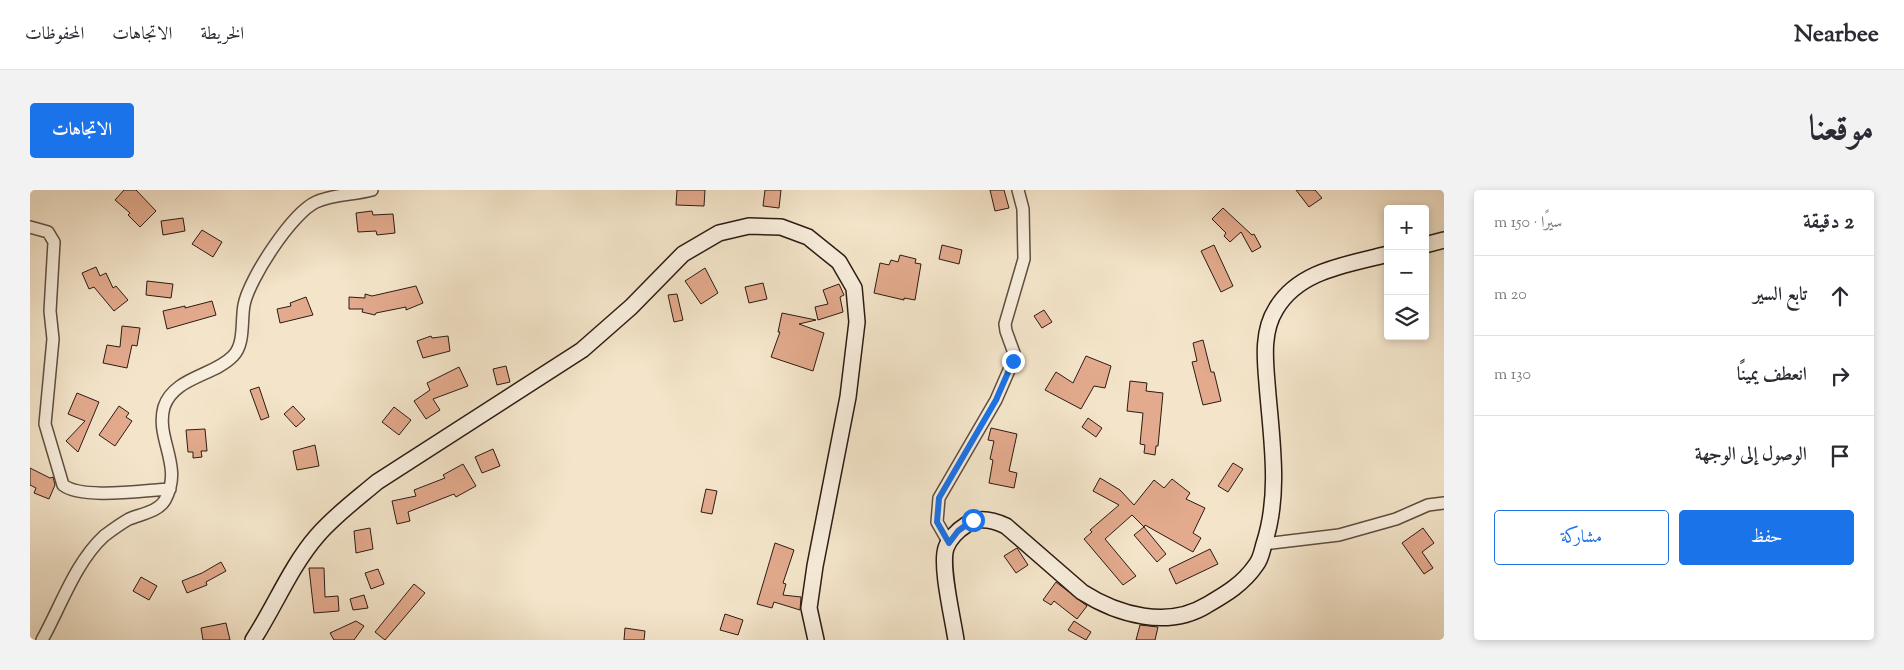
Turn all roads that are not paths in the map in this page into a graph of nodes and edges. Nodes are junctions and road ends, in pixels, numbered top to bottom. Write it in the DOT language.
graph roads {
  1 [pos="372,190"];
  2 [pos="1018,190"];
  3 [pos="30,227"];
  4 [pos="1444,240"];
  5 [pos="1429,244"];
  6 [pos="1384,255"];
  7 [pos="170,489"];
  8 [pos="1444,503"];
  9 [pos="949,543"];
  10 [pos="1264,544"];
  11 [pos="42,640"];
  12 [pos="254,640"];
  13 [pos="816,640"];
  14 [pos="956,640"];
  1 -- 7 [label="street"];
  2 -- 9 [label="street"];
  3 -- 7 [label="street"];
  4 -- 5 [label="main road"];
  6 -- 10 [label="main road"];
  7 -- 11 [label="street"];
  8 -- 10 [label="street"];
  9 -- 10 [label="main road"];
  9 -- 14 [label="main road"];
  12 -- 13 [label="main road"];
}
